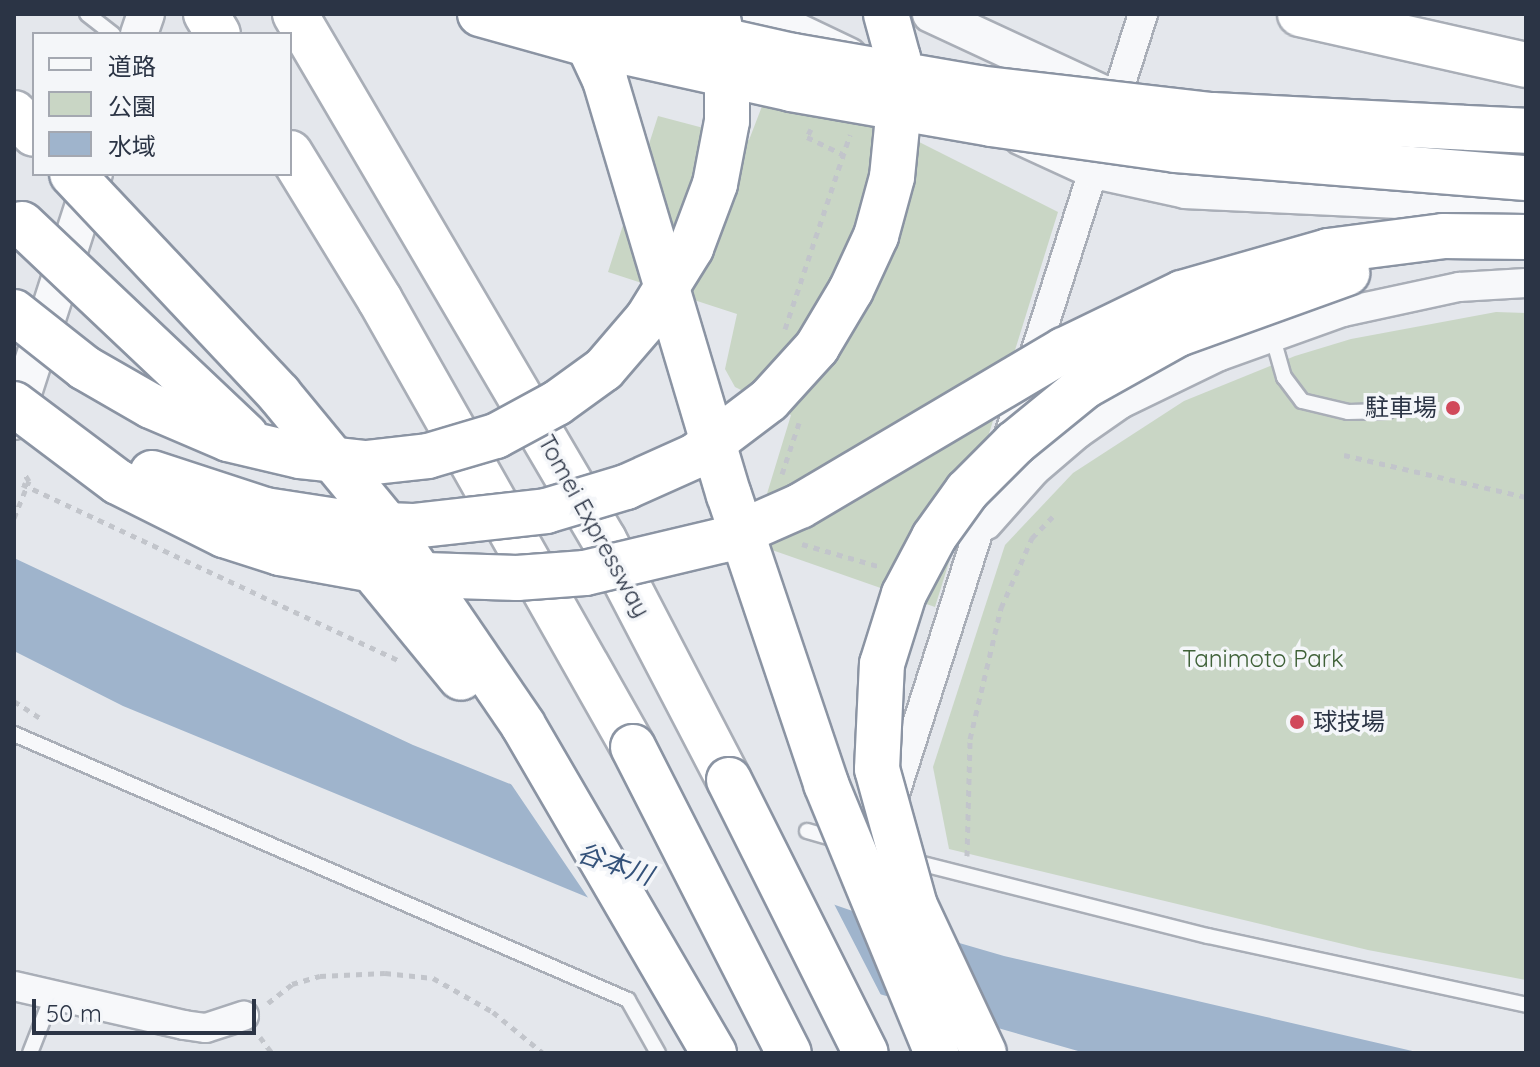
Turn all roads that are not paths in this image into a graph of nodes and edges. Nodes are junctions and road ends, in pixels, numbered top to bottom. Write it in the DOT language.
graph roads {
  1 [pos="87,14"];
  2 [pos="206,14"];
  3 [pos="480,14"];
  4 [pos="574,14"];
  5 [pos="606,14"];
  6 [pos="717,14"];
  7 [pos="760,14"];
  8 [pos="886,14"];
  9 [pos="931,14"];
  10 [pos="1143,14"];
  11 [pos="1300,14"];
  12 [pos="1353,14"];
  13 [pos="301,24"];
  14 [pos="110,32"];
  15 [pos="217,32"];
  16 [pos="1446,47"];
  17 [pos="1526,65"];
  18 [pos="1116,100"];
  19 [pos="14,113"];
  20 [pos="1526,123"];
  21 [pos="1526,131"];
  22 [pos="32,132"];
  23 [pos="292,156"];
  24 [pos="1094,170"];
  25 [pos="74,176"];
  26 [pos="93,176"];
  27 [pos="1526,178"];
  28 [pos="1526,206"];
  29 [pos="14,217"];
  30 [pos="1526,240"];
  31 [pos="1526,283"];
  32 [pos="14,312"];
  33 [pos="1272,335"];
  34 [pos="14,403"];
  35 [pos="1388,411"];
  36 [pos="14,421"];
  37 [pos="977,538"];
  38 [pos="14,734"];
  39 [pos="807,831"];
  40 [pos="585,833"];
  41 [pos="878,852"];
  42 [pos="14,986"];
  43 [pos="52,997"];
  44 [pos="1526,1005"];
  45 [pos="244,1016"];
  46 [pos="30,1053"];
  47 [pos="658,1053"];
  48 [pos="714,1053"];
  49 [pos="789,1053"];
  50 [pos="866,1053"];
  51 [pos="937,1053"];
  52 [pos="984,1053"];
  1 -- 14 [label="lane"];
  2 -- 15 [label="highway"];
  3 -- 27 [label="highway, bridge"];
  4 -- 51 [label="highway, bridge"];
  5 -- 21 [label="highway, bridge"];
  6 -- 32 [label="highway, bridge"];
  7 -- 24 [label="street"];
  8 -- 34 [label="highway, bridge"];
  9 -- 18 [label="street"];
  10 -- 18 [label="street"];
  11 -- 16 [label="highway"];
  12 -- 16 [label="highway"];
  13 -- 50 [label="highway, Tomei Expressway, bridge"];
  16 -- 17 [label="highway"];
  18 -- 20 [label="street"];
  18 -- 24 [label="street"];
  19 -- 22 [label="highway"];
  23 -- 49 [label="highway, bridge"];
  24 -- 28 [label="street"];
  24 -- 37 [label="street"];
  25 -- 40 [label="highway, bridge"];
  26 -- 36 [label="street"];
  29 -- 40 [label="highway, bridge"];
  30 -- 34 [label="highway, bridge"];
  30 -- 52 [label="highway, bridge"];
  31 -- 33 [label="street"];
  33 -- 35 [label="lane"];
  33 -- 37 [label="street"];
  37 -- 41 [label="street"];
  38 -- 47 [label="lane"];
  39 -- 41 [label="lane"];
  40 -- 48 [label="highway, bridge"];
  41 -- 44 [label="lane"];
  42 -- 43 [label="street"];
  43 -- 45 [label="street"];
  43 -- 46 [label="lane"];
}
